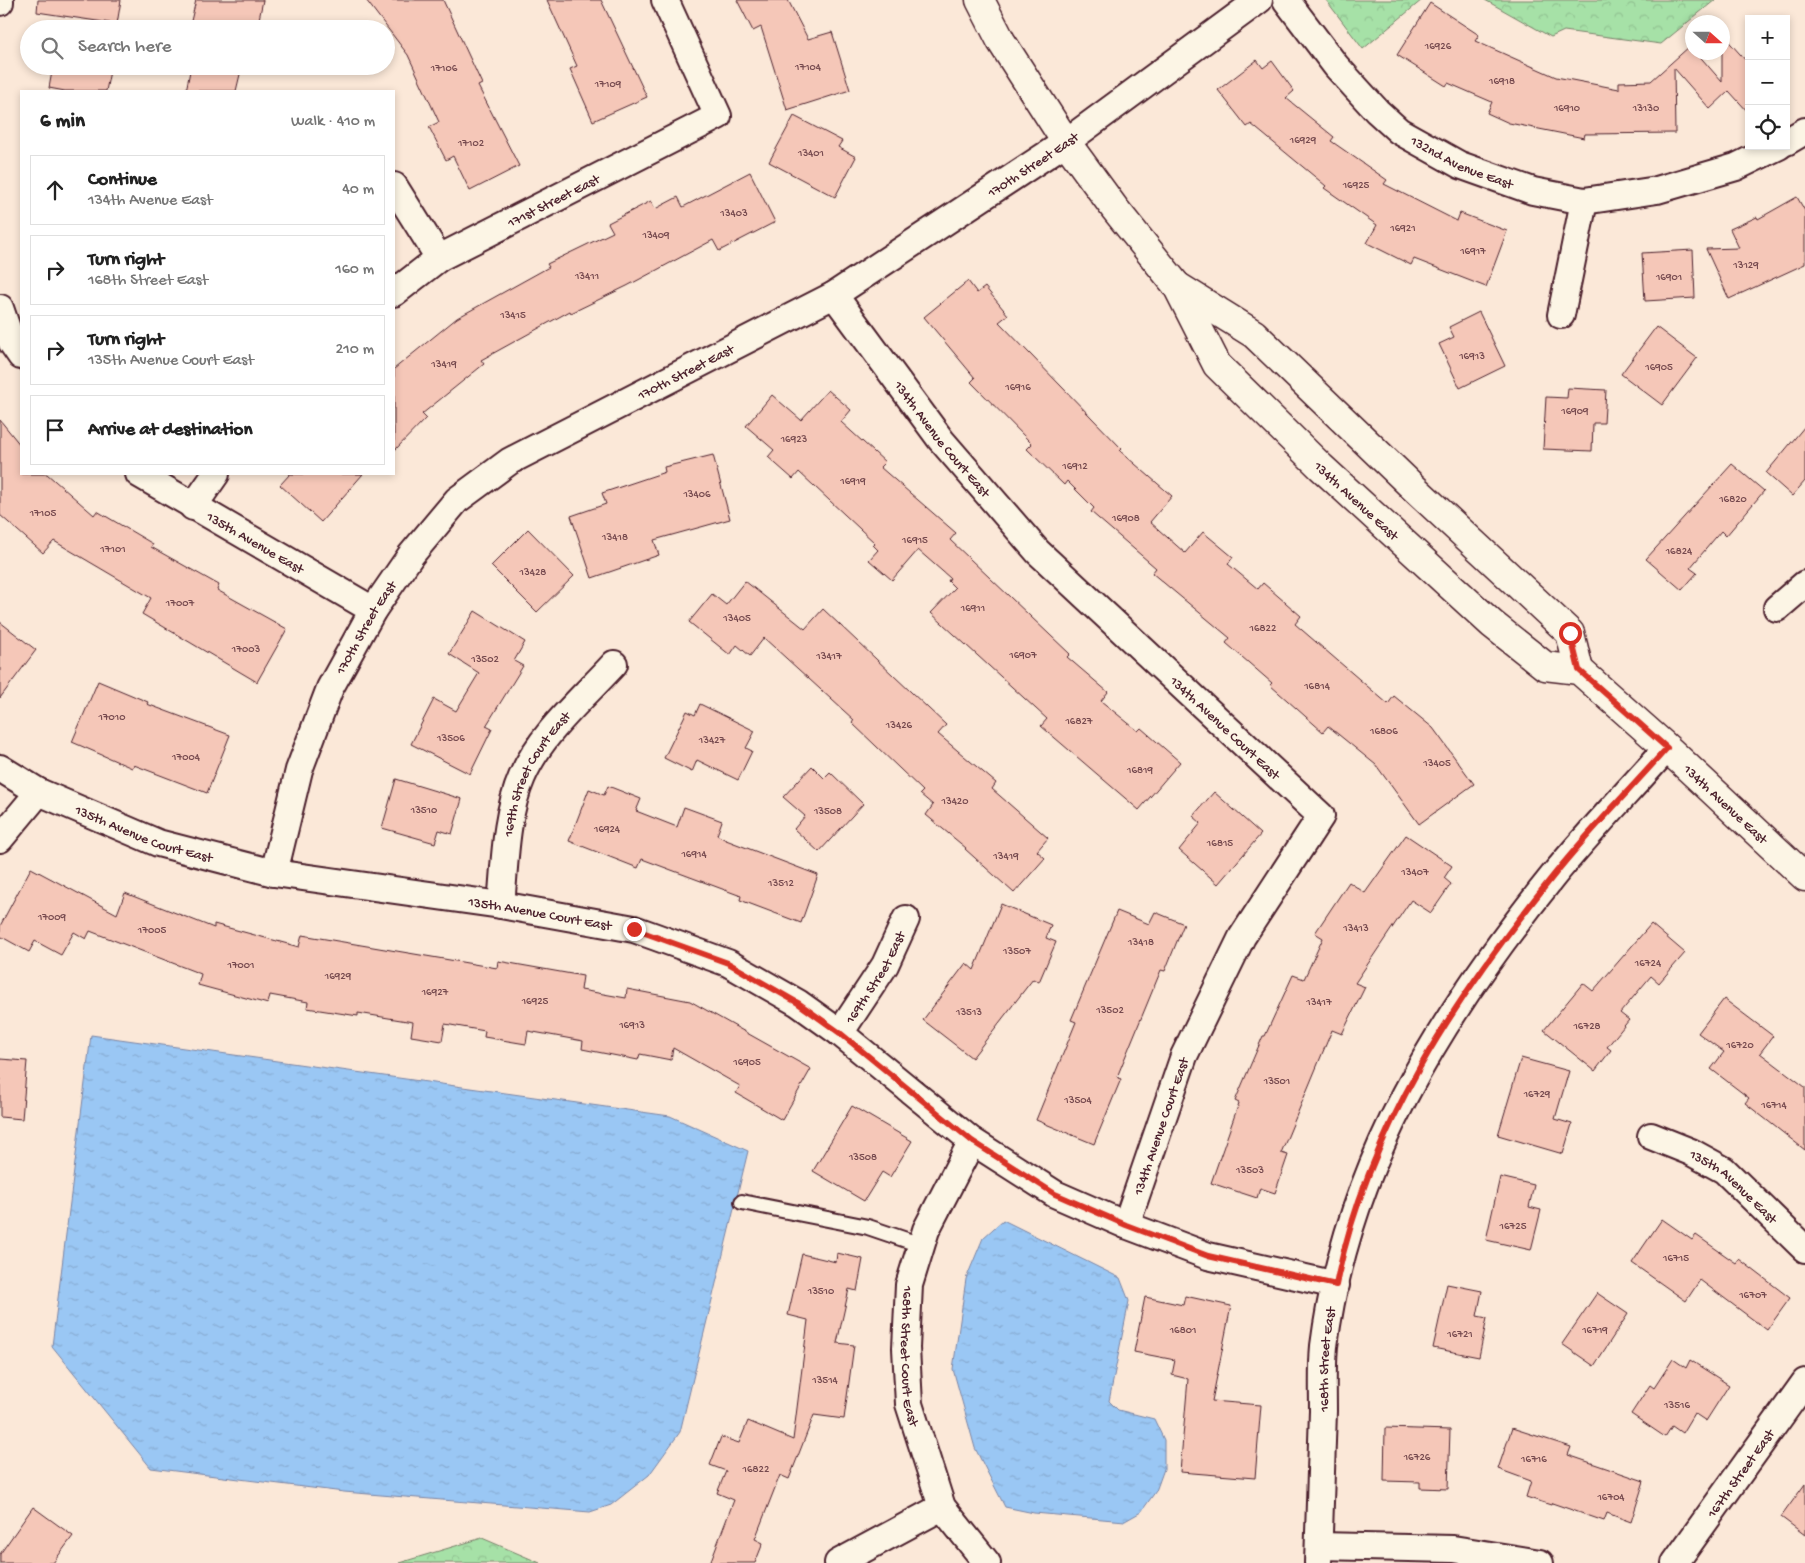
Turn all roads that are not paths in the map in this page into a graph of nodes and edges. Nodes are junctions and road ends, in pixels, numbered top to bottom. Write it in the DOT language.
graph roads {
  1 [pos="666,0"];
  2 [pos="980,0"];
  3 [pos="1259,0"];
  4 [pos="1286,0"];
  5 [pos="1805,131"];
  6 [pos="1790,140"];
  7 [pos="1066,142"];
  8 [pos="1771,150"];
  9 [pos="395,188"];
  10 [pos="1584,201"];
  11 [pos="439,258"];
  12 [pos="1177,286"];
  13 [pos="395,292"];
  14 [pos="834,295"];
  15 [pos="0,308"];
  16 [pos="1561,315"];
  17 [pos="20,355"];
  18 [pos="141,475"];
  19 [pos="215,475"];
  20 [pos="193,507"];
  21 [pos="1805,584"];
  22 [pos="1776,608"];
  23 [pos="373,610"];
  24 [pos="614,664"];
  25 [pos="1579,670"];
  26 [pos="1667,748"];
  27 [pos="0,768"];
  28 [pos="39,792"];
  29 [pos="0,839"];
  30 [pos="274,873"];
  31 [pos="1805,878"];
  32 [pos="500,905"];
  33 [pos="906,919"];
  34 [pos="840,1033"];
  35 [pos="1651,1136"];
  36 [pos="972,1141"];
  37 [pos="742,1202"];
  38 [pos="1126,1225"];
  39 [pos="921,1246"];
  40 [pos="1805,1249"];
  41 [pos="1336,1285"];
  42 [pos="1805,1382"];
  43 [pos="942,1507"];
  44 [pos="1318,1555"];
  45 [pos="838,1563"];
  46 [pos="987,1563"];
  47 [pos="1540,1563"];
  48 [pos="1675,1563"];
  1 -- 11 [label="street, 171st Street East"];
  2 -- 7 [label="street, 134th Avenue East"];
  3 -- 7 [label="street, 170th Street East"];
  4 -- 10 [label="street, 132nd Avenue East"];
  5 -- 6 [label="street"];
  7 -- 12 [label="street, 134th Avenue East"];
  7 -- 14 [label="street, 170th Street East"];
  8 -- 10 [label="street"];
  9 -- 11 [label="street"];
  10 -- 16 [label="street"];
  11 -- 13 [label="street, 171st Street East"];
  12 -- 25 [label="street, 134th Avenue East"];
  12 -- 25 [label="street, 134th Avenue East"];
  14 -- 23 [label="street, 170th Street East"];
  14 -- 38 [label="street, 134th Avenue Court East"];
  15 -- 17 [label="street"];
  18 -- 20 [label="street, 135th Avenue East"];
  19 -- 20 [label="street"];
  20 -- 23 [label="street, 135th Avenue East"];
  21 -- 22 [label="street"];
  23 -- 30 [label="street, 170th Street East"];
  24 -- 32 [label="street, 169th Street Court East"];
  25 -- 26 [label="street, 134th Avenue East"];
  26 -- 31 [label="street, 134th Avenue East"];
  26 -- 41 [label="street, 168th Street East"];
  27 -- 28 [label="street, 135th Avenue Court East"];
  28 -- 29 [label="street"];
  28 -- 30 [label="street, 135th Avenue Court East"];
  30 -- 32 [label="street, 135th Avenue Court East"];
  32 -- 34 [label="street, 135th Avenue Court East"];
  33 -- 34 [label="street, 169th Street East"];
  34 -- 36 [label="street, 135th Avenue Court East"];
  35 -- 40 [label="street, 135th Avenue East"];
  36 -- 38 [label="street, 135th Avenue Court East"];
  36 -- 39 [label="street, 168th Street Court East"];
  37 -- 39 [label="lane"];
  38 -- 41 [label="street, 135th Avenue Court East"];
  39 -- 43 [label="street, 168th Street Court East"];
  41 -- 44 [label="street, 168th Street East"];
  42 -- 48 [label="street, 167th Street East"];
  43 -- 45 [label="street"];
  43 -- 46 [label="street, 168th Street Court East"];
  44 -- 47 [label="street"];
}
